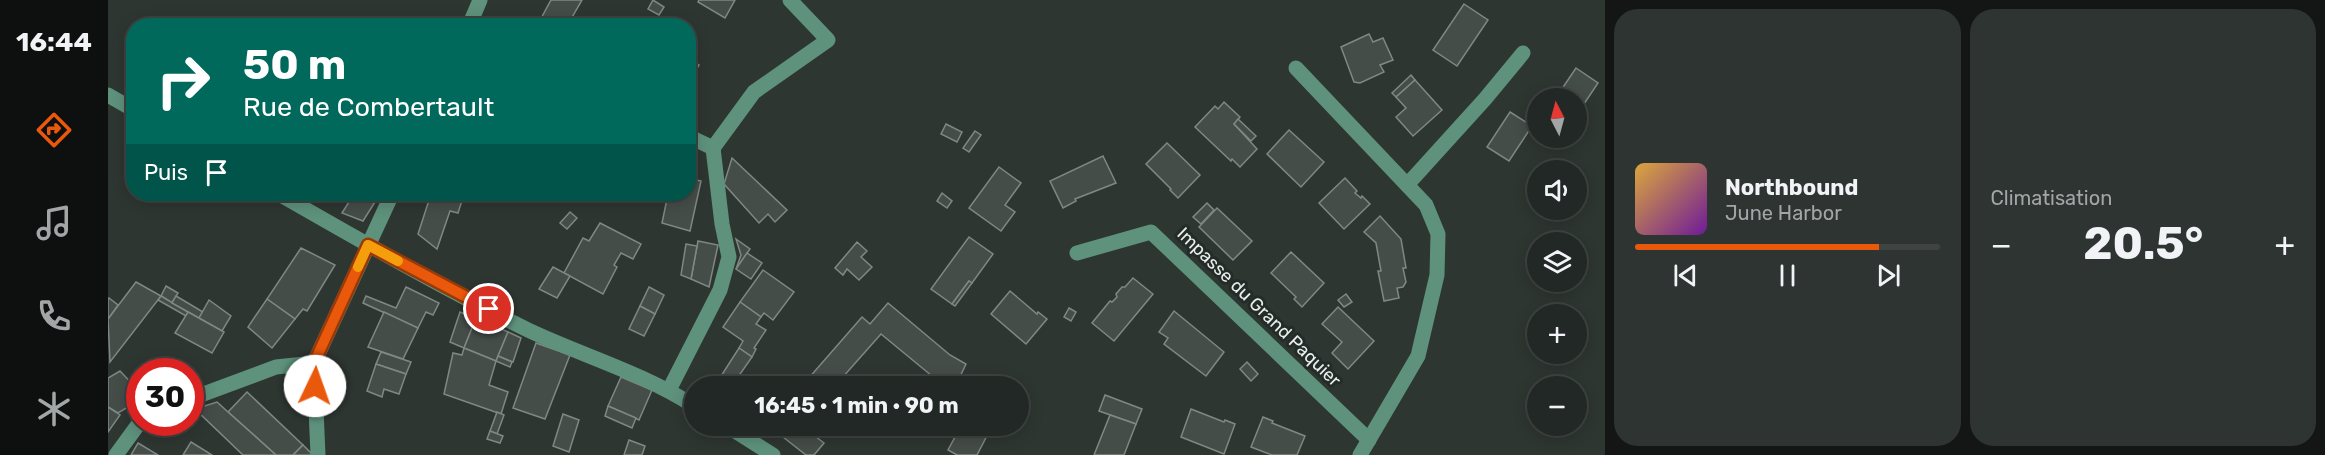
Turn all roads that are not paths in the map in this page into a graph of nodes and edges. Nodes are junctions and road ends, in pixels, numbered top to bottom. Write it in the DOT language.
graph roads {
  1 [pos="480,0"];
  2 [pos="790,0"];
  3 [pos="472,18"];
  4 [pos="1523,53"];
  5 [pos="1296,68"];
  6 [pos="108,95"];
  7 [pos="126,105"];
  8 [pos="696,140"];
  9 [pos="713,148"];
  10 [pos="1407,185"];
  11 [pos="291,201"];
  12 [pos="389,201"];
  13 [pos="368,245"];
  14 [pos="1077,253"];
  15 [pos="314,363"];
  16 [pos="669,390"];
  17 [pos="204,394"];
  18 [pos="684,400"];
  19 [pos="130,436"];
  20 [pos="743,436"];
  21 [pos="1369,440"];
  22 [pos="116,455"];
  23 [pos="318,455"];
  24 [pos="773,455"];
  25 [pos="1360,455"];
  1 -- 3 [label="street"];
  2 -- 9 [label="street"];
  4 -- 10 [label="street"];
  5 -- 10 [label="street"];
  6 -- 7 [label="street"];
  8 -- 9 [label="street"];
  9 -- 16 [label="street"];
  10 -- 21 [label="street"];
  11 -- 13 [label="street"];
  12 -- 13 [label="street"];
  13 -- 15 [label="street"];
  13 -- 16 [label="street"];
  14 -- 21 [label="street, Impasse du Grand Paquier"];
  15 -- 17 [label="street"];
  15 -- 23 [label="street"];
  16 -- 18 [label="street"];
  19 -- 22 [label="street"];
  20 -- 24 [label="street"];
  21 -- 25 [label="street"];
}
